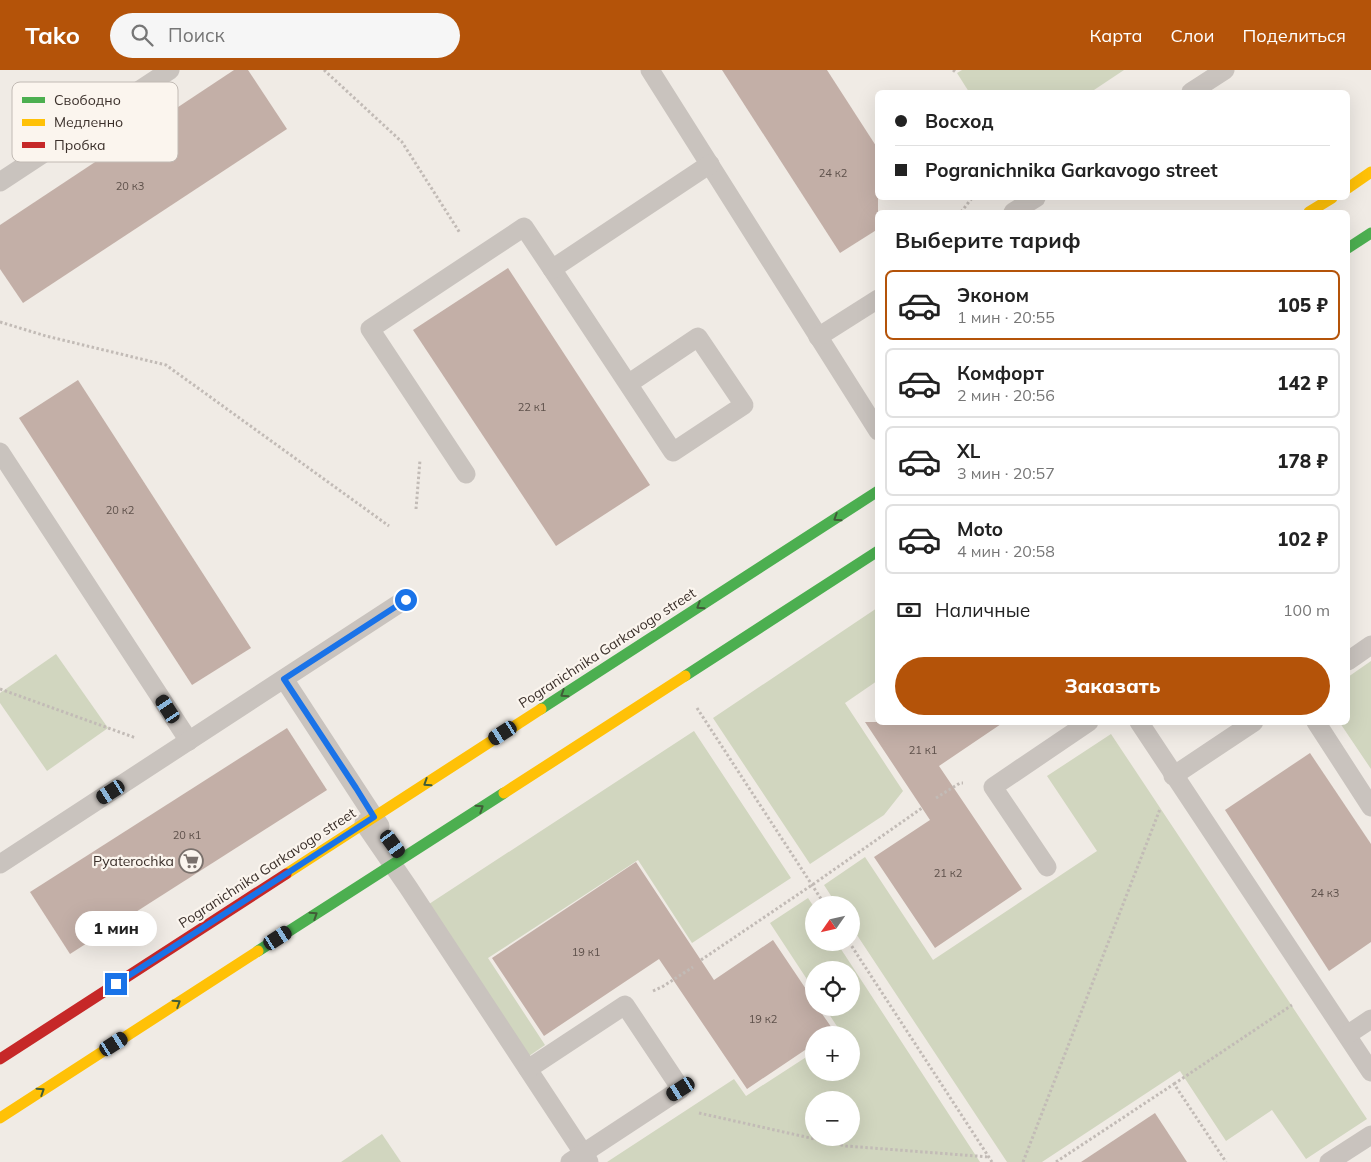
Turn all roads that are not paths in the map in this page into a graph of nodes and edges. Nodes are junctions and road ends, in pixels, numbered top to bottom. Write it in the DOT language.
graph roads {
  1 [pos="170,70"];
  2 [pos="650,70"];
  3 [pos="1225,70"];
  4 [pos="152,82"];
  5 [pos="1194,90"];
  6 [pos="30,162"];
  7 [pos="710,164"];
  8 [pos="1371,172"];
  9 [pos="0,182"];
  10 [pos="1350,187"];
  11 [pos="1033,200"];
  12 [pos="1329,200"];
  13 [pos="1016,210"];
  14 [pos="1312,210"];
  15 [pos="1371,233"];
  16 [pos="1350,247"];
  17 [pos="552,269"];
  18 [pos="875,301"];
  19 [pos="818,337"];
  20 [pos="628,384"];
  21 [pos="875,426"];
  22 [pos="0,452"];
  23 [pos="466,474"];
  24 [pos="875,493"];
  25 [pos="875,553"];
  26 [pos="406,600"];
  27 [pos="1371,645"];
  28 [pos="1350,660"];
  29 [pos="284,679"];
  30 [pos="1086,725"];
  31 [pos="1141,725"];
  32 [pos="1250,725"];
  33 [pos="1318,725"];
  34 [pos="182,746"];
  35 [pos="1173,776"];
  36 [pos="1371,807"];
  37 [pos="369,820"];
  38 [pos="398,861"];
  39 [pos="0,864"];
  40 [pos="1047,867"];
  41 [pos="1371,1020"];
  42 [pos="1347,1036"];
  43 [pos="0,1059"];
  44 [pos="528,1070"];
  45 [pos="1371,1072"];
  46 [pos="0,1118"];
  47 [pos="1371,1135"];
  48 [pos="581,1159"];
  49 [pos="1329,1162"];
  1 -- 4 [label="lane"];
  2 -- 7 [label="lane"];
  3 -- 5 [label="lane"];
  6 -- 9 [label="lane"];
  7 -- 17 [label="lane"];
  7 -- 19 [label="lane"];
  8 -- 10 [label="street"];
  11 -- 13 [label="lane"];
  12 -- 14 [label="street"];
  15 -- 16 [label="street"];
  17 -- 20 [label="lane"];
  17 -- 23 [label="lane"];
  18 -- 19 [label="lane"];
  19 -- 21 [label="lane"];
  20 -- 20 [label="lane"];
  22 -- 34 [label="lane"];
  24 -- 37 [label="street, Pogranichnika Garkavogo street, one-way"];
  38 -- 25 [label="street, one-way"];
  26 -- 29 [label="lane"];
  27 -- 28 [label="lane"];
  29 -- 34 [label="lane"];
  29 -- 37 [label="lane"];
  30 -- 40 [label="lane"];
  31 -- 35 [label="lane"];
  32 -- 35 [label="lane"];
  33 -- 36 [label="lane"];
  34 -- 39 [label="lane"];
  35 -- 42 [label="lane"];
  37 -- 38 [label="lane"];
  37 -- 43 [label="street, Pogranichnika Garkavogo street"];
  38 -- 44 [label="lane"];
  46 -- 38 [label="street, one-way"];
  41 -- 42 [label="lane"];
  42 -- 45 [label="lane"];
  44 -- 48 [label="lane"];
  44 -- 48 [label="lane"];
  47 -- 49 [label="lane"];
}
